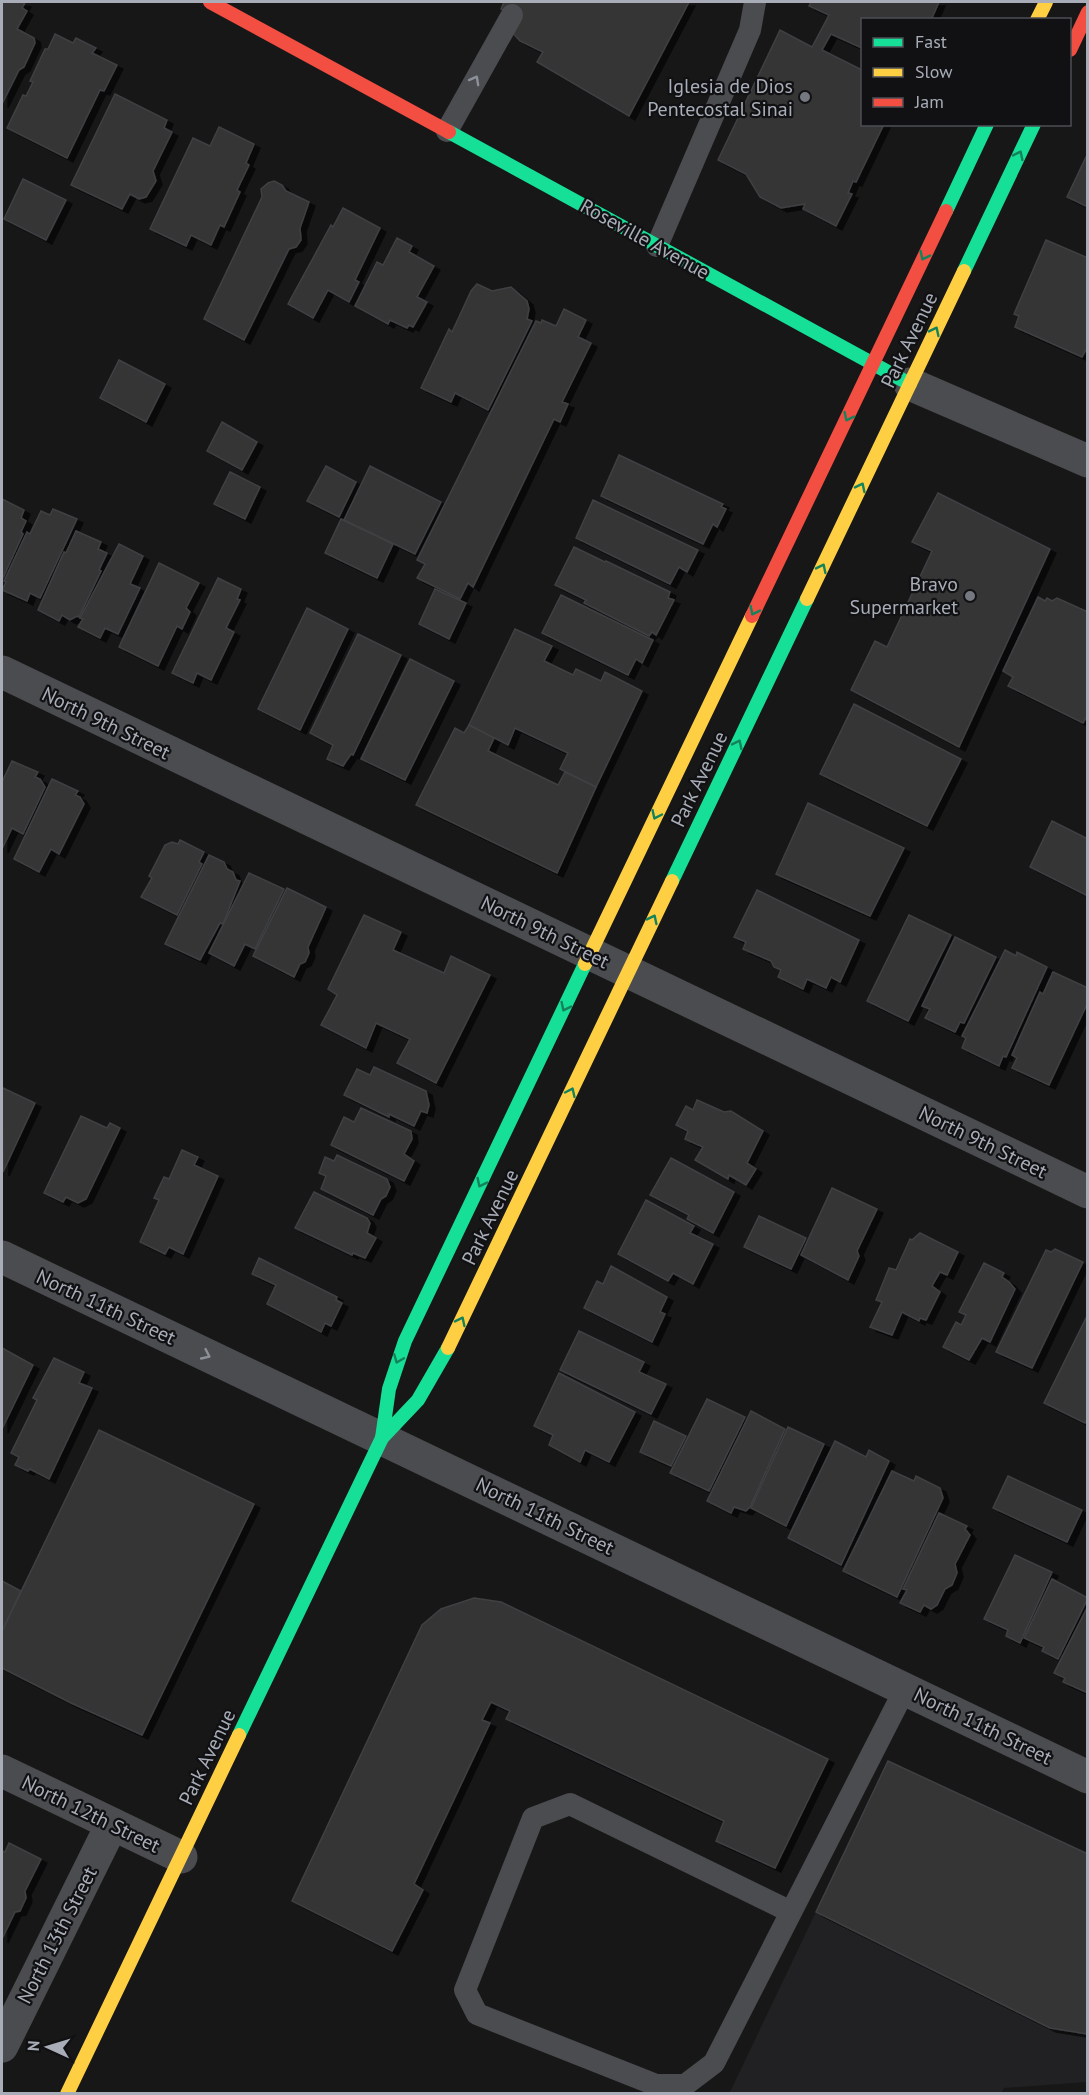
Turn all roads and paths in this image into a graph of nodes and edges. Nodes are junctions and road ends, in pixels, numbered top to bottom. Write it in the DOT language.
graph roads {
  1 [pos="210,2"];
  2 [pos="755,2"];
  3 [pos="1046,2"];
  4 [pos="1088,12"];
  5 [pos="512,15"];
  6 [pos="1038,18"];
  7 [pos="1071,48"];
  8 [pos="986,126"];
  9 [pos="1033,126"];
  10 [pos="447,131"];
  11 [pos="657,246"];
  12 [pos="873,364"];
  13 [pos="910,384"];
  14 [pos="1088,461"];
  15 [pos="2,672"];
  16 [pos="590,954"];
  17 [pos="628,972"];
  18 [pos="1088,1192"];
  19 [pos="2,1257"];
  20 [pos="382,1438"];
  21 [pos="905,1689"];
  22 [pos="2,1771"];
  23 [pos="1088,1777"];
  24 [pos="112,1824"];
  25 [pos="181,1857"];
  26 [pos="791,1912"];
  27 [pos="2,2046"];
  28 [pos="68,2094"];
  1 -- 10 [label="main road, Roseville Avenue"];
  2 -- 11 [label="lane"];
  3 -- 6 [label="main road"];
  4 -- 7 [label="main road"];
  10 -- 5 [label="lane, one-way"];
  8 -- 12 [label="main road, Park Avenue, one-way"];
  13 -- 9 [label="main road, Park Avenue, one-way"];
  10 -- 11 [label="main road, Roseville Avenue"];
  11 -- 12 [label="main road, Roseville Avenue"];
  12 -- 13 [label="main road, Roseville Avenue"];
  12 -- 16 [label="main road, Park Avenue, one-way"];
  13 -- 14 [label="street, Roseville Avenue"];
  17 -- 13 [label="main road, Park Avenue, one-way"];
  15 -- 16 [label="street, North 9th Street"];
  16 -- 17 [label="street, North 9th Street"];
  16 -- 20 [label="main road, Park Avenue, one-way"];
  17 -- 18 [label="street, North 9th Street"];
  20 -- 17 [label="main road, Park Avenue, one-way"];
  19 -- 20 [label="street, North 11th Street, one-way"];
  20 -- 21 [label="street, North 11th Street"];
  20 -- 25 [label="main road, Park Avenue"];
  21 -- 23 [label="street, North 11th Street"];
  21 -- 26 [label="lane"];
  22 -- 24 [label="street, North 12th Street"];
  24 -- 25 [label="street, North 12th Street"];
  24 -- 27 [label="street, North 13th Street"];
  25 -- 28 [label="main road, Park Avenue"];
  26 -- 26 [label="lane"];
}
